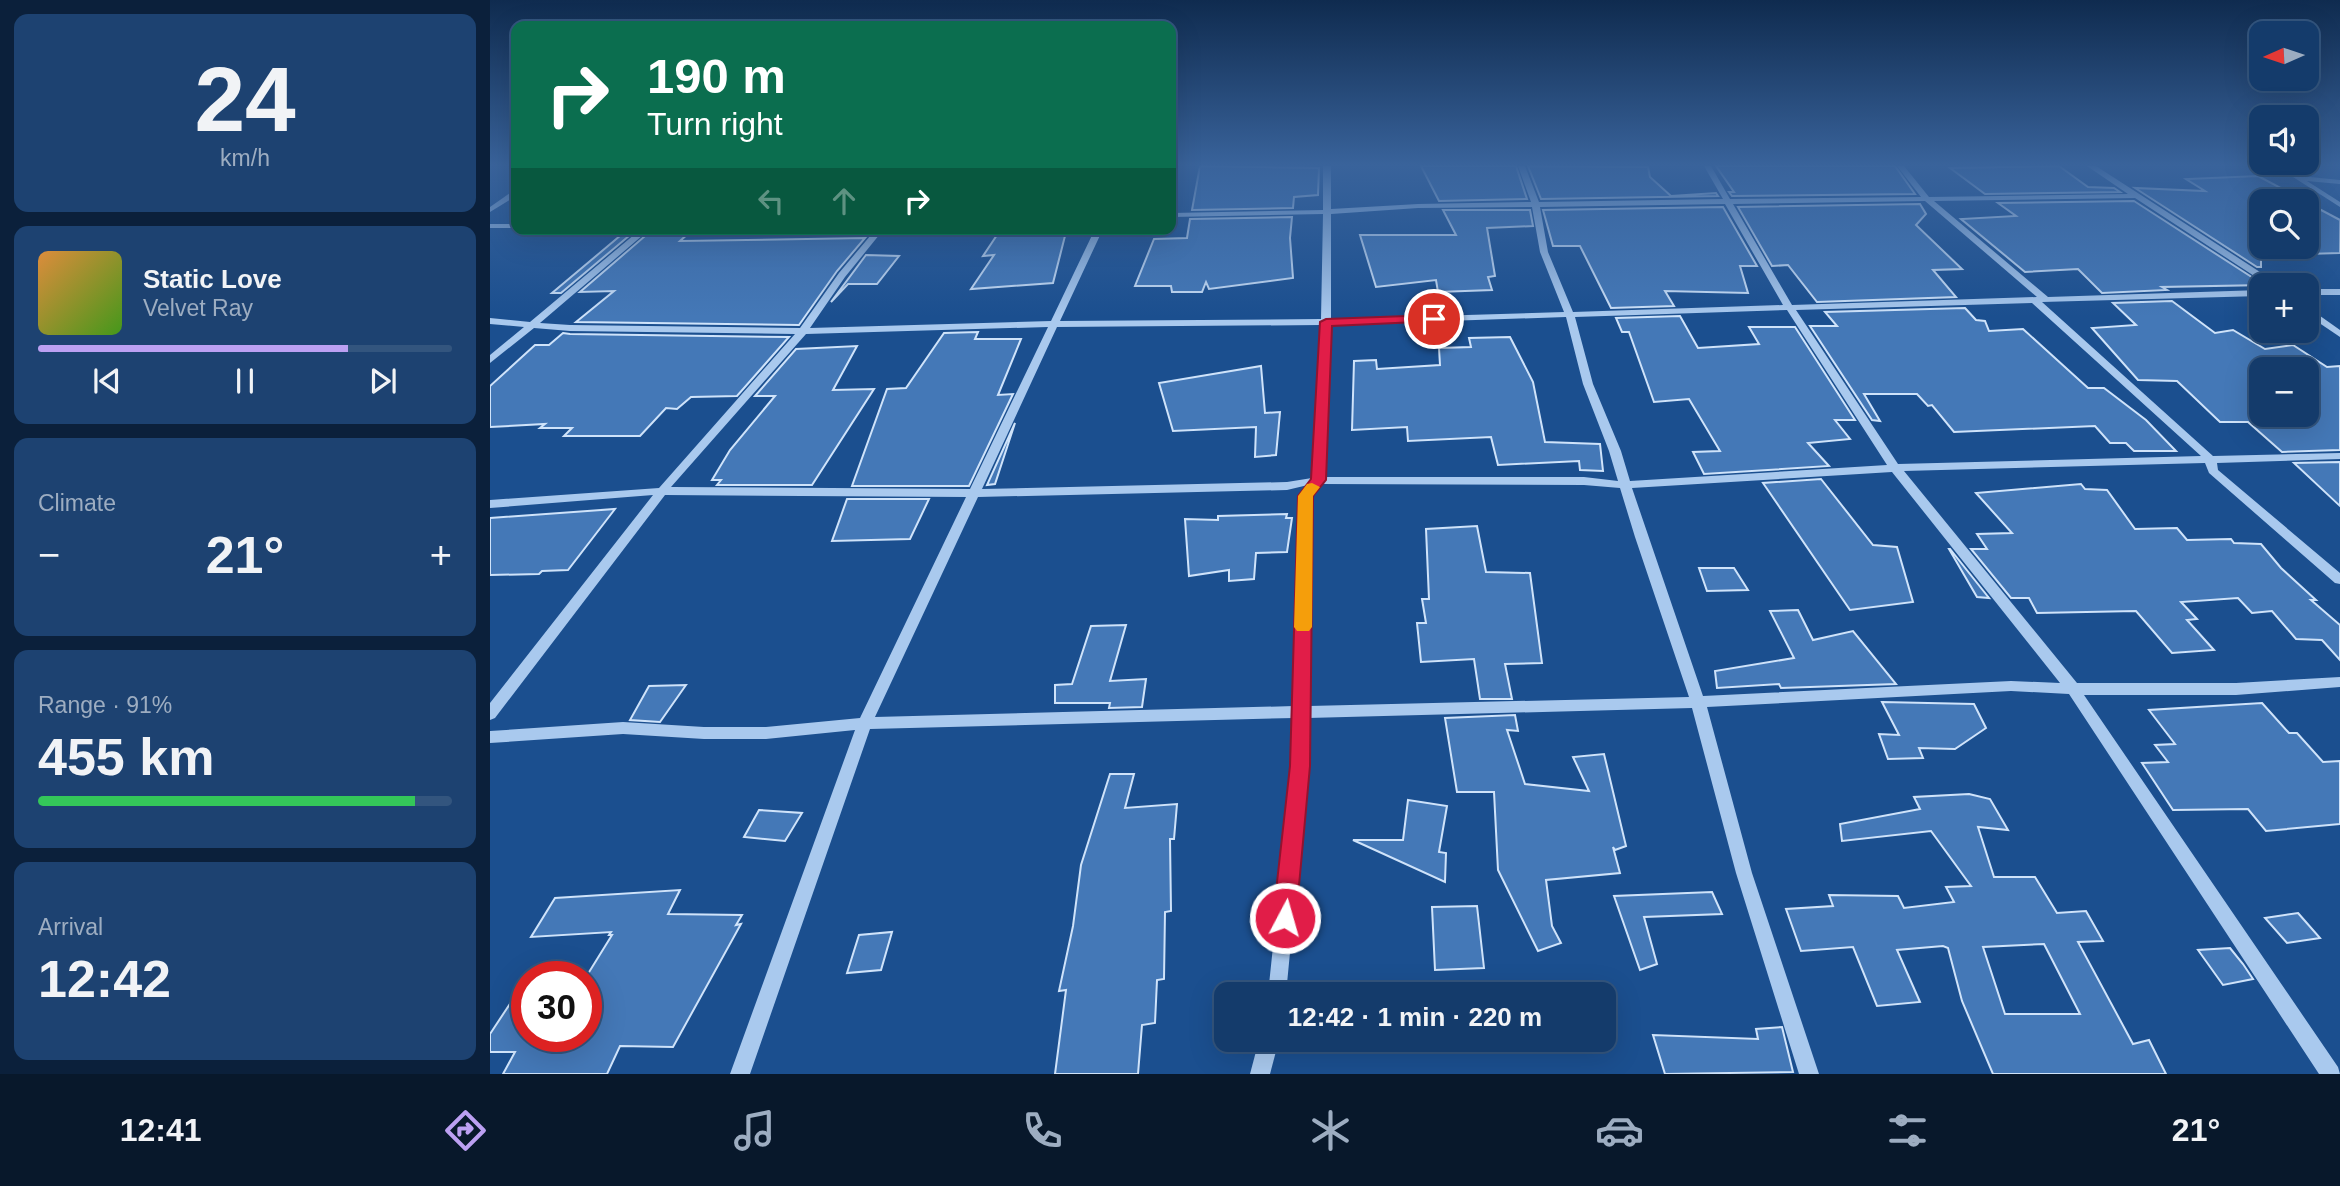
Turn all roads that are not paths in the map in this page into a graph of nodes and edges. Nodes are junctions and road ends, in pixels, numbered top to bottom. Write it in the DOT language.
graph roads {
  1 [pos="1328,216"];
  2 [pos="1537,216"];
  3 [pos="1737,216"];
  4 [pos="1946,216"];
  5 [pos="2166,216"];
  6 [pos="490,226"];
  7 [pos="511,226"];
  8 [pos="639,235"];
  9 [pos="875,235"];
  10 [pos="1096,235"];
  11 [pos="2255,273"];
  12 [pos="2319,292"];
  13 [pos="2340,292"];
  14 [pos="2249,293"];
  15 [pos="2040,300"];
  16 [pos="1788,307"];
  17 [pos="1569,314"];
  18 [pos="2319,319"];
  19 [pos="490,321"];
  20 [pos="1326,322"];
  21 [pos="534,324"];
  22 [pos="1054,324"];
  23 [pos="803,331"];
  24 [pos="2340,334"];
  25 [pos="490,360"];
  26 [pos="2340,456"];
  27 [pos="2210,459"];
  28 [pos="1895,468"];
  29 [pos="1318,480"];
  30 [pos="1626,485"];
  31 [pos="662,491"];
  32 [pos="975,493"];
  33 [pos="490,503"];
  34 [pos="2340,580"];
  35 [pos="2340,682"];
  36 [pos="2073,689"];
  37 [pos="1698,702"];
  38 [pos="1301,712"];
  39 [pos="490,714"];
  40 [pos="865,723"];
  41 [pos="490,737"];
  42 [pos="1278,982"];
  43 [pos="1266,1052"];
  44 [pos="740,1074"];
  45 [pos="1261,1074"];
  46 [pos="1810,1074"];
  47 [pos="2331,1074"];
  1 -- 20 [label="street"];
  2 -- 17 [label="street"];
  3 -- 16 [label="street"];
  4 -- 15 [label="street"];
  5 -- 11 [label="street"];
  6 -- 7 [label="street"];
  8 -- 21 [label="street"];
  9 -- 23 [label="street"];
  10 -- 22 [label="street"];
  12 -- 13 [label="street"];
  14 -- 15 [label="street"];
  15 -- 16 [label="street"];
  15 -- 27 [label="street"];
  16 -- 17 [label="street"];
  16 -- 28 [label="street"];
  17 -- 20 [label="street"];
  17 -- 30 [label="street"];
  18 -- 24 [label="street"];
  19 -- 21 [label="street"];
  20 -- 22 [label="street"];
  20 -- 29 [label="street"];
  21 -- 23 [label="street"];
  21 -- 25 [label="street"];
  22 -- 23 [label="street"];
  22 -- 32 [label="street"];
  23 -- 31 [label="street"];
  26 -- 27 [label="street"];
  27 -- 28 [label="street"];
  27 -- 34 [label="street"];
  28 -- 30 [label="street"];
  28 -- 36 [label="street"];
  29 -- 30 [label="street"];
  29 -- 32 [label="street"];
  29 -- 38 [label="street"];
  30 -- 37 [label="street"];
  31 -- 32 [label="street"];
  31 -- 33 [label="street"];
  31 -- 39 [label="street"];
  32 -- 40 [label="street"];
  35 -- 36 [label="street"];
  36 -- 37 [label="street"];
  36 -- 47 [label="street"];
  37 -- 38 [label="street"];
  37 -- 46 [label="street"];
  38 -- 40 [label="street"];
  38 -- 42 [label="street"];
  40 -- 41 [label="street"];
  40 -- 44 [label="street"];
  43 -- 45 [label="street"];
}
